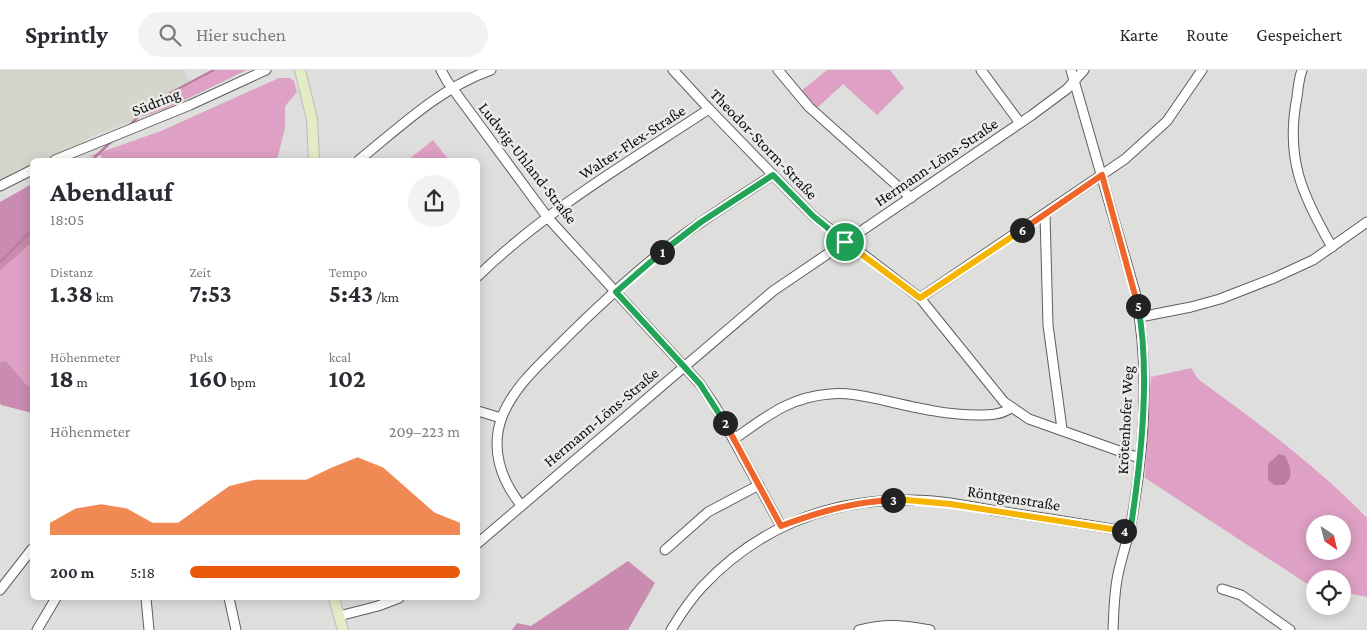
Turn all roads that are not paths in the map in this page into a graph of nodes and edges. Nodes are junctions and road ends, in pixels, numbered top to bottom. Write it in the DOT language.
graph roads {
  1 [pos="266,70"];
  2 [pos="300,70"];
  3 [pos="440,70"];
  4 [pos="491,70"];
  5 [pos="778,70"];
  6 [pos="981,70"];
  7 [pos="1071,70"];
  8 [pos="1084,70"];
  9 [pos="1202,70"];
  10 [pos="677,71"];
  11 [pos="1299,71"];
  12 [pos="1074,81"];
  13 [pos="452,88"];
  14 [pos="709,109"];
  15 [pos="1020,123"];
  16 [pos="60,158"];
  17 [pos="314,158"];
  18 [pos="361,158"];
  19 [pos="30,171"];
  20 [pos="773,175"];
  21 [pos="1102,175"];
  22 [pos="0,186"];
  23 [pos="911,198"];
  24 [pos="1045,214"];
  25 [pos="548,218"];
  26 [pos="1367,222"];
  27 [pos="845,242"];
  28 [pos="1332,247"];
  29 [pos="480,274"];
  30 [pos="616,292"];
  31 [pos="920,298"];
  32 [pos="1140,317"];
  33 [pos="684,366"];
  34 [pos="1011,408"];
  35 [pos="480,412"];
  36 [pos="501,418"];
  37 [pos="1062,429"];
  38 [pos="734,439"];
  39 [pos="1140,458"];
  40 [pos="760,485"];
  41 [pos="521,505"];
  42 [pos="781,526"];
  43 [pos="1130,532"];
  44 [pos="480,541"];
  45 [pos="665,550"];
  46 [pos="30,552"];
  47 [pos="1222,589"];
  48 [pos="0,590"];
  49 [pos="55,600"];
  50 [pos="146,600"];
  51 [pos="229,600"];
  52 [pos="335,600"];
  53 [pos="394,600"];
  54 [pos="339,616"];
  55 [pos="37,630"];
  56 [pos="149,630"];
  57 [pos="236,630"];
  58 [pos="343,630"];
  59 [pos="671,630"];
  60 [pos="859,630"];
  61 [pos="928,630"];
  62 [pos="1113,630"];
  63 [pos="1290,630"];
  1 -- 16 [label="street, Südring"];
  2 -- 17 [label="main road"];
  3 -- 13 [label="street, Ludwig-Uhland-Straße"];
  4 -- 13 [label="street"];
  5 -- 23 [label="street"];
  6 -- 15 [label="street"];
  7 -- 12 [label="street, Krötenhofer Weg"];
  8 -- 12 [label="street, Hermann-Löns-Straße"];
  9 -- 21 [label="street"];
  10 -- 14 [label="street, Theodor-Storm-Straße"];
  11 -- 28 [label="street"];
  12 -- 15 [label="street, Hermann-Löns-Straße"];
  12 -- 21 [label="street, Krötenhofer Weg"];
  13 -- 18 [label="street"];
  13 -- 25 [label="street, Ludwig-Uhland-Straße"];
  14 -- 20 [label="street, Theodor-Storm-Straße"];
  14 -- 25 [label="street, Walter-Flex-Straße"];
  15 -- 23 [label="street, Hermann-Löns-Straße"];
  19 -- 22 [label="street"];
  20 -- 27 [label="street, Theodor-Storm-Straße"];
  20 -- 30 [label="street"];
  21 -- 24 [label="street"];
  21 -- 32 [label="street, Krötenhofer Weg"];
  23 -- 27 [label="street, Hermann-Löns-Straße"];
  24 -- 31 [label="street"];
  24 -- 37 [label="street"];
  25 -- 29 [label="street, Walter-Flex-Straße"];
  25 -- 30 [label="street, Ludwig-Uhland-Straße"];
  26 -- 28 [label="street"];
  27 -- 31 [label="street, Theodor-Storm-Straße"];
  27 -- 33 [label="street, Hermann-Löns-Straße"];
  28 -- 32 [label="street"];
  30 -- 33 [label="street, Ludwig-Uhland-Straße"];
  30 -- 36 [label="street"];
  31 -- 34 [label="street, Theodor-Storm-Straße"];
  32 -- 39 [label="street, Krötenhofer Weg"];
  33 -- 38 [label="street, Ludwig-Uhland-Straße"];
  33 -- 41 [label="street, Hermann-Löns-Straße"];
  34 -- 37 [label="street, Theodor-Storm-Straße"];
  34 -- 38 [label="street"];
  35 -- 36 [label="street"];
  36 -- 41 [label="street"];
  37 -- 39 [label="street, Theodor-Storm-Straße"];
  38 -- 40 [label="street, Ludwig-Uhland-Straße"];
  39 -- 43 [label="street, Krötenhofer Weg"];
  40 -- 42 [label="street, Ludwig-Uhland-Straße"];
  40 -- 45 [label="street"];
  41 -- 44 [label="street, Hermann-Löns-Straße"];
  42 -- 43 [label="street, Röntgenstraße"];
  42 -- 59 [label="street, Röntgenstraße"];
  43 -- 62 [label="street, Krötenhofer Weg"];
  46 -- 48 [label="street"];
  47 -- 63 [label="street"];
  49 -- 55 [label="street"];
  50 -- 56 [label="street"];
  51 -- 57 [label="street"];
  52 -- 54 [label="main road"];
  53 -- 54 [label="street"];
  54 -- 58 [label="main road"];
  60 -- 61 [label="street"];
}
